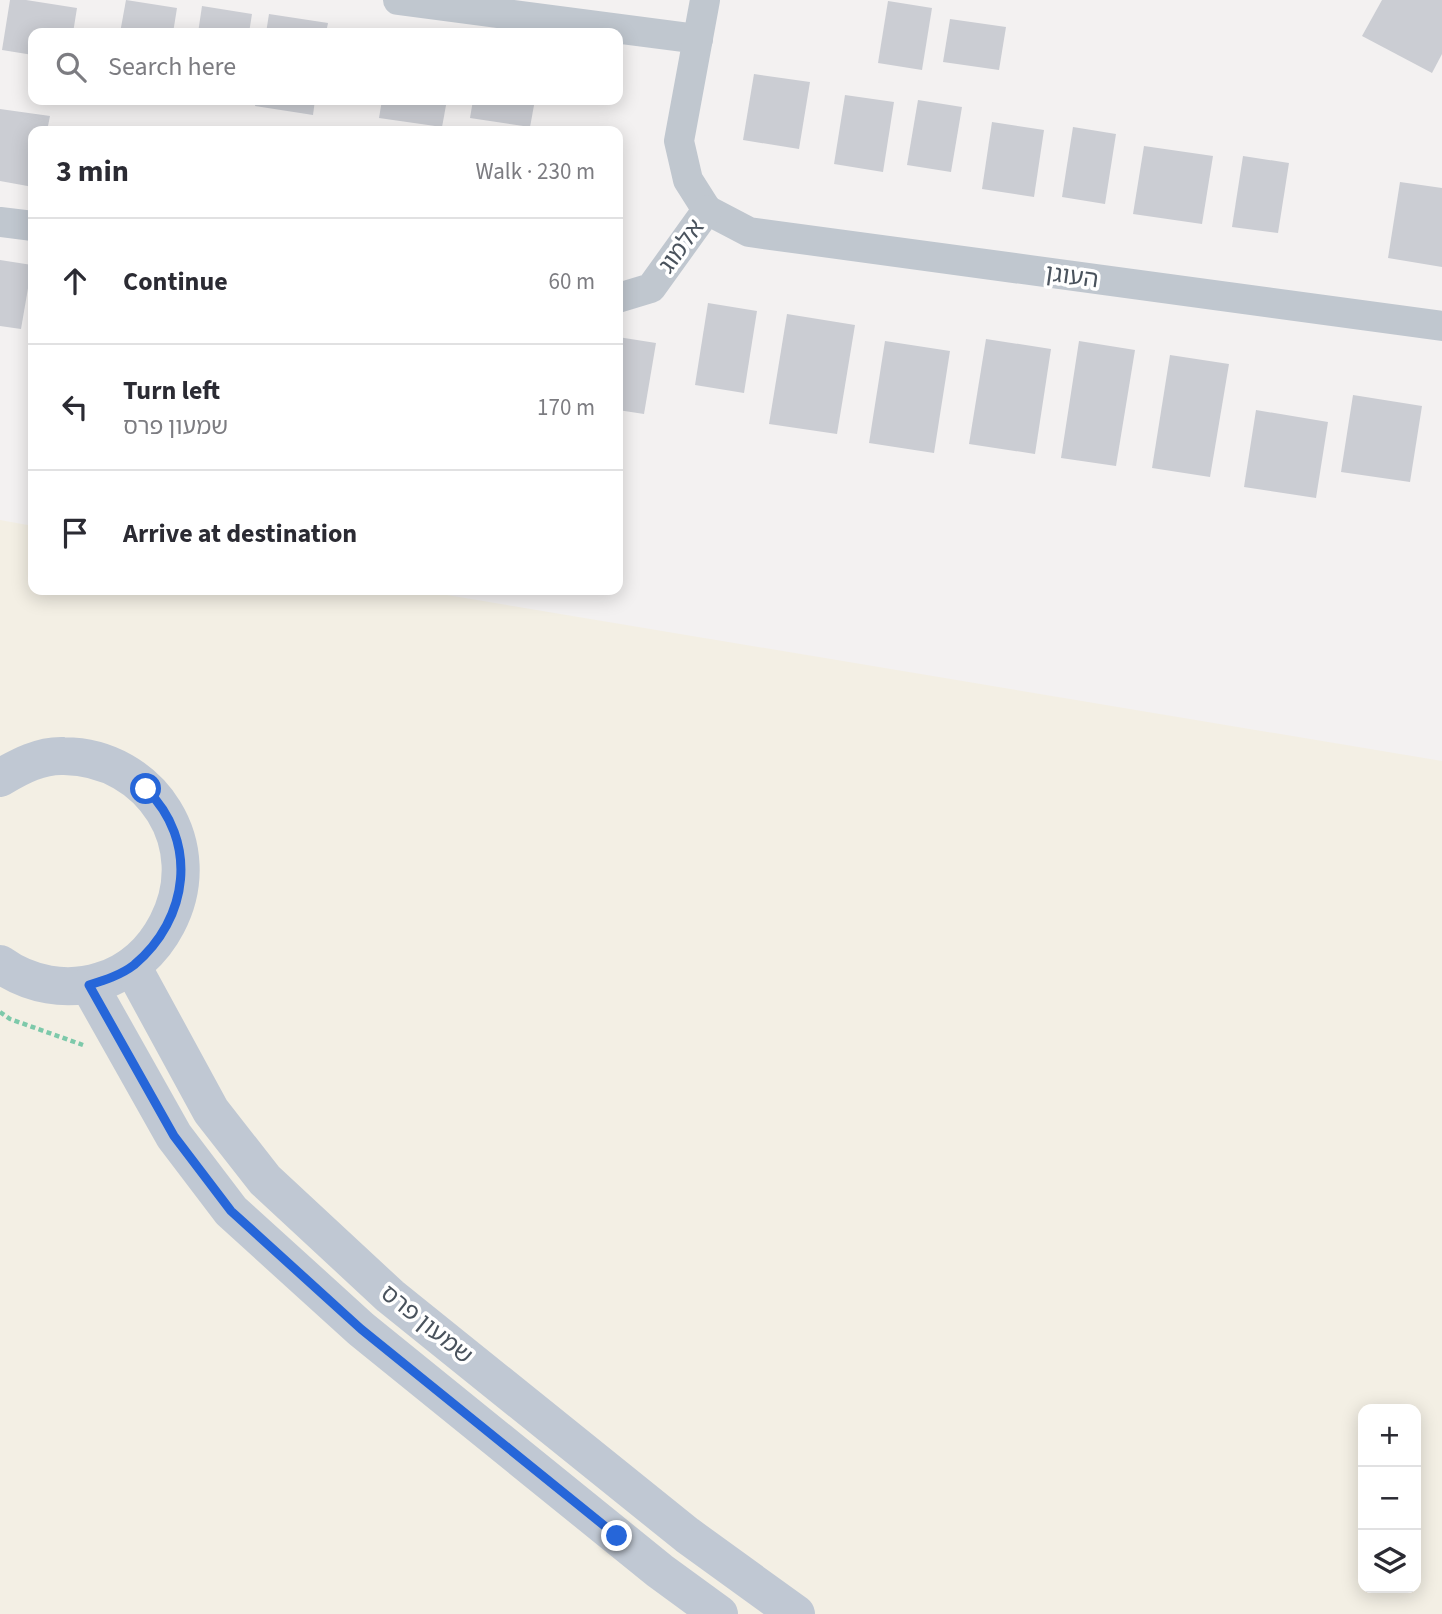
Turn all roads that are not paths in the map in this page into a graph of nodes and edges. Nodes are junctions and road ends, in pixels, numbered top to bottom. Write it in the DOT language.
graph roads {
  1 [pos="398,0"];
  2 [pos="705,0"];
  3 [pos="613,28"];
  4 [pos="623,29"];
  5 [pos="698,39"];
  6 [pos="707,210"];
  7 [pos="0,222"];
  8 [pos="28,225"];
  9 [pos="623,296"];
  10 [pos="1442,326"];
  11 [pos="0,778"];
  12 [pos="0,964"];
  13 [pos="132,966"];
  14 [pos="89,985"];
  15 [pos="719,1614"];
  16 [pos="796,1614"];
  1 -- 3 [label="street"];
  2 -- 5 [label="street"];
  4 -- 5 [label="street"];
  5 -- 6 [label="street"];
  6 -- 9 [label="street, אלמוג"];
  6 -- 10 [label="street, העוגן"];
  7 -- 8 [label="street"];
  11 -- 13 [label="main road"];
  12 -- 14 [label="main road"];
  13 -- 14 [label="main road"];
  13 -- 16 [label="main road, שמעון פרס"];
  14 -- 15 [label="main road, שמעון פרס"];
}
